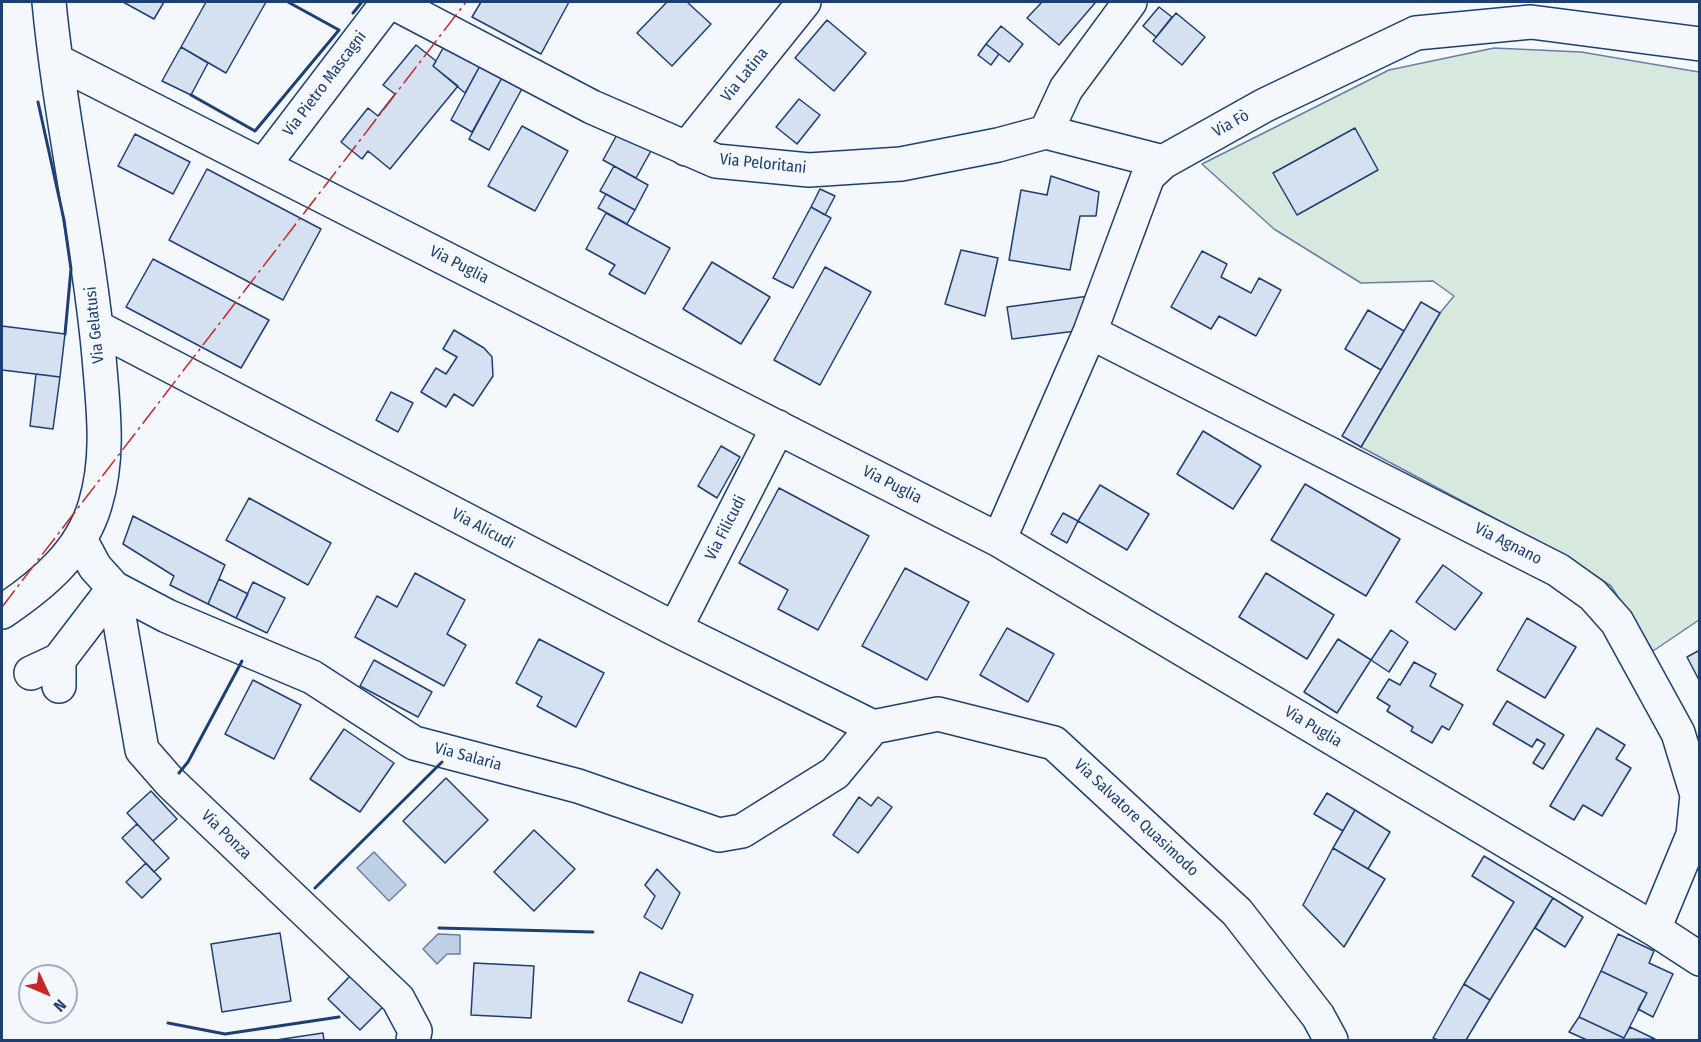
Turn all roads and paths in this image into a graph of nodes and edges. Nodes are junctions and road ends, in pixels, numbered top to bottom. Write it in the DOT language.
graph roads {
  1 [pos="49,2"];
  2 [pos="390,2"];
  3 [pos="804,2"];
  4 [pos="1130,2"];
  5 [pos="1700,44"];
  6 [pos="57,61"];
  7 [pos="1046,132"];
  8 [pos="686,149"];
  9 [pos="1163,162"];
  10 [pos="263,165"];
  11 [pos="96,327"];
  12 [pos="1090,332"];
  13 [pos="778,427"];
  14 [pos="80,539"];
  15 [pos="999,540"];
  16 [pos="114,588"];
  17 [pos="2,612"];
  18 [pos="675,628"];
  19 [pos="50,673"];
  20 [pos="873,727"];
  21 [pos="1654,929"];
  22 [pos="1700,959"];
  23 [pos="413,1041"];
  24 [pos="1331,1041"];
  1 -- 6 [label="street, Via Gelatusi"];
  2 -- 8 [label="street, Via Peloritani"];
  2 -- 10 [label="street, Via Pietro Mascagni"];
  3 -- 8 [label="street, Via Latina"];
  4 -- 7 [label="street"];
  5 -- 9 [label="street, Via Fò"];
  6 -- 10 [label="street, Via Puglia"];
  6 -- 11 [label="street, Via Gelatusi"];
  7 -- 8 [label="street, Via Peloritani"];
  7 -- 9 [label="street, Via Peloritani"];
  9 -- 12 [label="street, Via Fò"];
  10 -- 13 [label="street, Via Puglia"];
  11 -- 14 [label="street, Via Gelatusi"];
  11 -- 18 [label="street, Via Alicudi"];
  12 -- 15 [label="street, Via Fò"];
  12 -- 21 [label="street, Via Agnano"];
  13 -- 15 [label="street, Via Puglia"];
  13 -- 18 [label="street, Via Filicudi"];
  14 -- 16 [label="street, Via Salaria"];
  14 -- 17 [label="street, Via Gelatusi"];
  15 -- 21 [label="street, Via Puglia"];
  16 -- 19 [label="street"];
  16 -- 20 [label="street, Via Salaria"];
  16 -- 23 [label="street, Via Ponza"];
  18 -- 20 [label="street, Via Alicudi"];
  20 -- 24 [label="street, Via Salvatore Quasimodo"];
  21 -- 22 [label="street, Via Puglia"];
}
